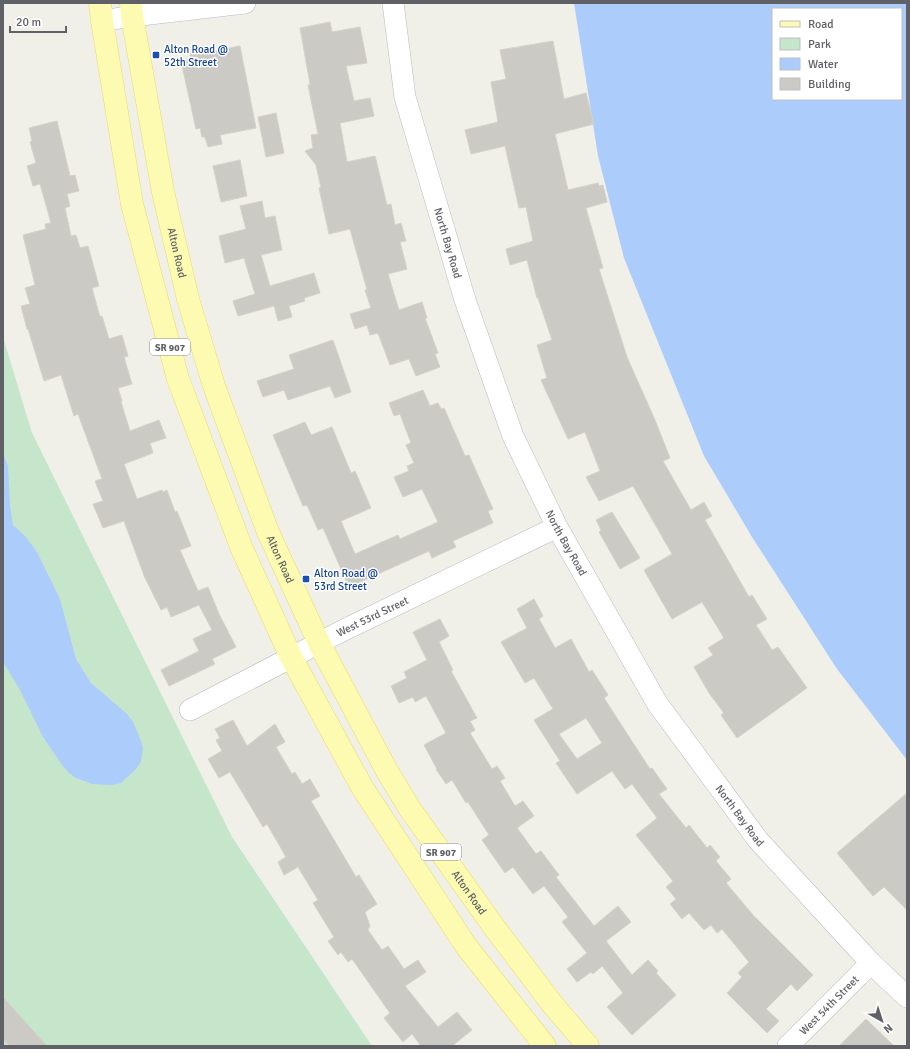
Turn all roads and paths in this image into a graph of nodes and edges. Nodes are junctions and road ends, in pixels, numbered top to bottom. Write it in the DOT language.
graph roads {
  1 [pos="245,3"];
  2 [pos="393,3"];
  3 [pos="132,10"];
  4 [pos="101,12"];
  5 [pos="556,527"];
  6 [pos="319,643"];
  7 [pos="291,657"];
  8 [pos="190,710"];
  9 [pos="871,963"];
  10 [pos="907,997"];
  11 [pos="545,1046"];
  12 [pos="588,1046"];
  13 [pos="788,1046"];
  1 -- 3 [label="street"];
  2 -- 5 [label="street, North Bay Road"];
  3 -- 4 [label="street"];
  3 -- 6 [label="main road, Alton Road / SR 907"];
  4 -- 7 [label="main road, SR 907"];
  5 -- 6 [label="street, West 53rd Street"];
  5 -- 9 [label="street, North Bay Road"];
  6 -- 7 [label="street, West 53rd Street"];
  6 -- 12 [label="main road, Alton Road / SR 907"];
  7 -- 8 [label="street, West 53rd Street"];
  7 -- 11 [label="main road, SR 907"];
  9 -- 10 [label="street, North Bay Road"];
  9 -- 13 [label="street, West 54th Street"];
}
